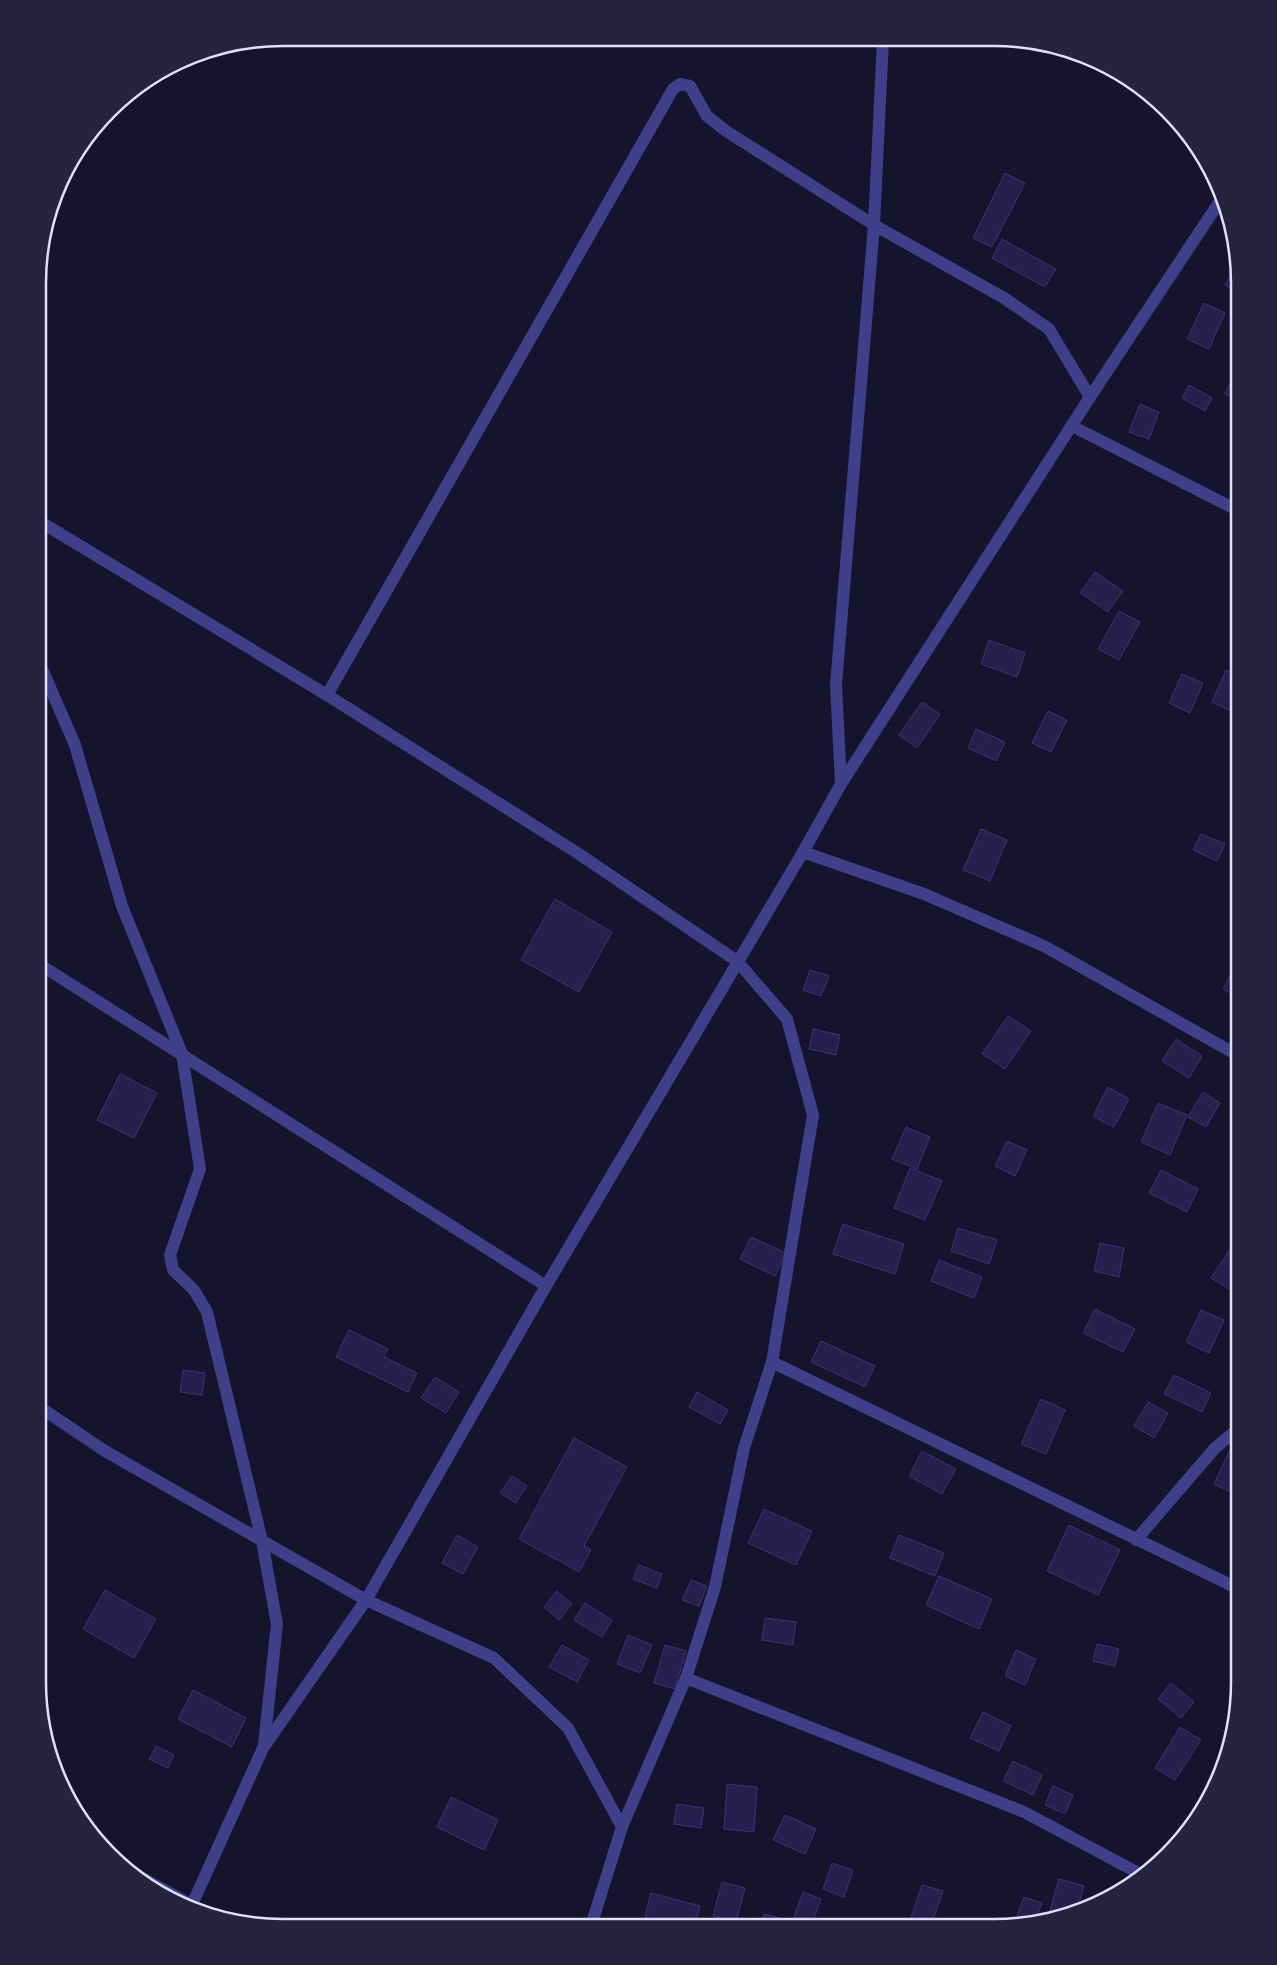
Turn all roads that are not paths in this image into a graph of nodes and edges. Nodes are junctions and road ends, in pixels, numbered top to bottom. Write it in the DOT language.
graph roads {
  1 [pos="883,46"];
  2 [pos="1217,205"];
  3 [pos="874,225"];
  4 [pos="1090,397"];
  5 [pos="1072,426"];
  6 [pos="1231,507"];
  7 [pos="46,525"];
  8 [pos="46,678"];
  9 [pos="327,695"];
  10 [pos="842,784"];
  11 [pos="804,852"];
  12 [pos="738,961"];
  13 [pos="46,969"];
  14 [pos="1231,1051"];
  15 [pos="182,1054"];
  16 [pos="546,1286"];
  17 [pos="772,1362"];
  18 [pos="46,1411"];
  19 [pos="1231,1435"];
  20 [pos="1136,1540"];
  21 [pos="262,1541"];
  22 [pos="1231,1585"];
  23 [pos="366,1600"];
  24 [pos="686,1678"];
  25 [pos="263,1748"];
  26 [pos="622,1827"];
  27 [pos="1136,1872"];
  28 [pos="193,1901"];
  29 [pos="593,1919"];
  1 -- 3 [label="street"];
  2 -- 4 [label="street"];
  3 -- 4 [label="street"];
  3 -- 9 [label="street"];
  3 -- 10 [label="street"];
  4 -- 5 [label="street"];
  5 -- 6 [label="street"];
  5 -- 10 [label="street"];
  7 -- 9 [label="street"];
  8 -- 15 [label="street"];
  9 -- 12 [label="street"];
  10 -- 11 [label="street"];
  11 -- 12 [label="street"];
  11 -- 14 [label="street"];
  12 -- 16 [label="street"];
  12 -- 17 [label="street"];
  13 -- 15 [label="street"];
  15 -- 16 [label="street"];
  15 -- 21 [label="street"];
  16 -- 23 [label="street"];
  17 -- 20 [label="street"];
  17 -- 24 [label="street"];
  18 -- 21 [label="street"];
  19 -- 20 [label="street"];
  20 -- 22 [label="street"];
  21 -- 23 [label="street"];
  21 -- 25 [label="street"];
  23 -- 25 [label="street"];
  23 -- 26 [label="street"];
  24 -- 26 [label="street"];
  24 -- 27 [label="street"];
  25 -- 28 [label="street"];
  26 -- 29 [label="street"];
}
